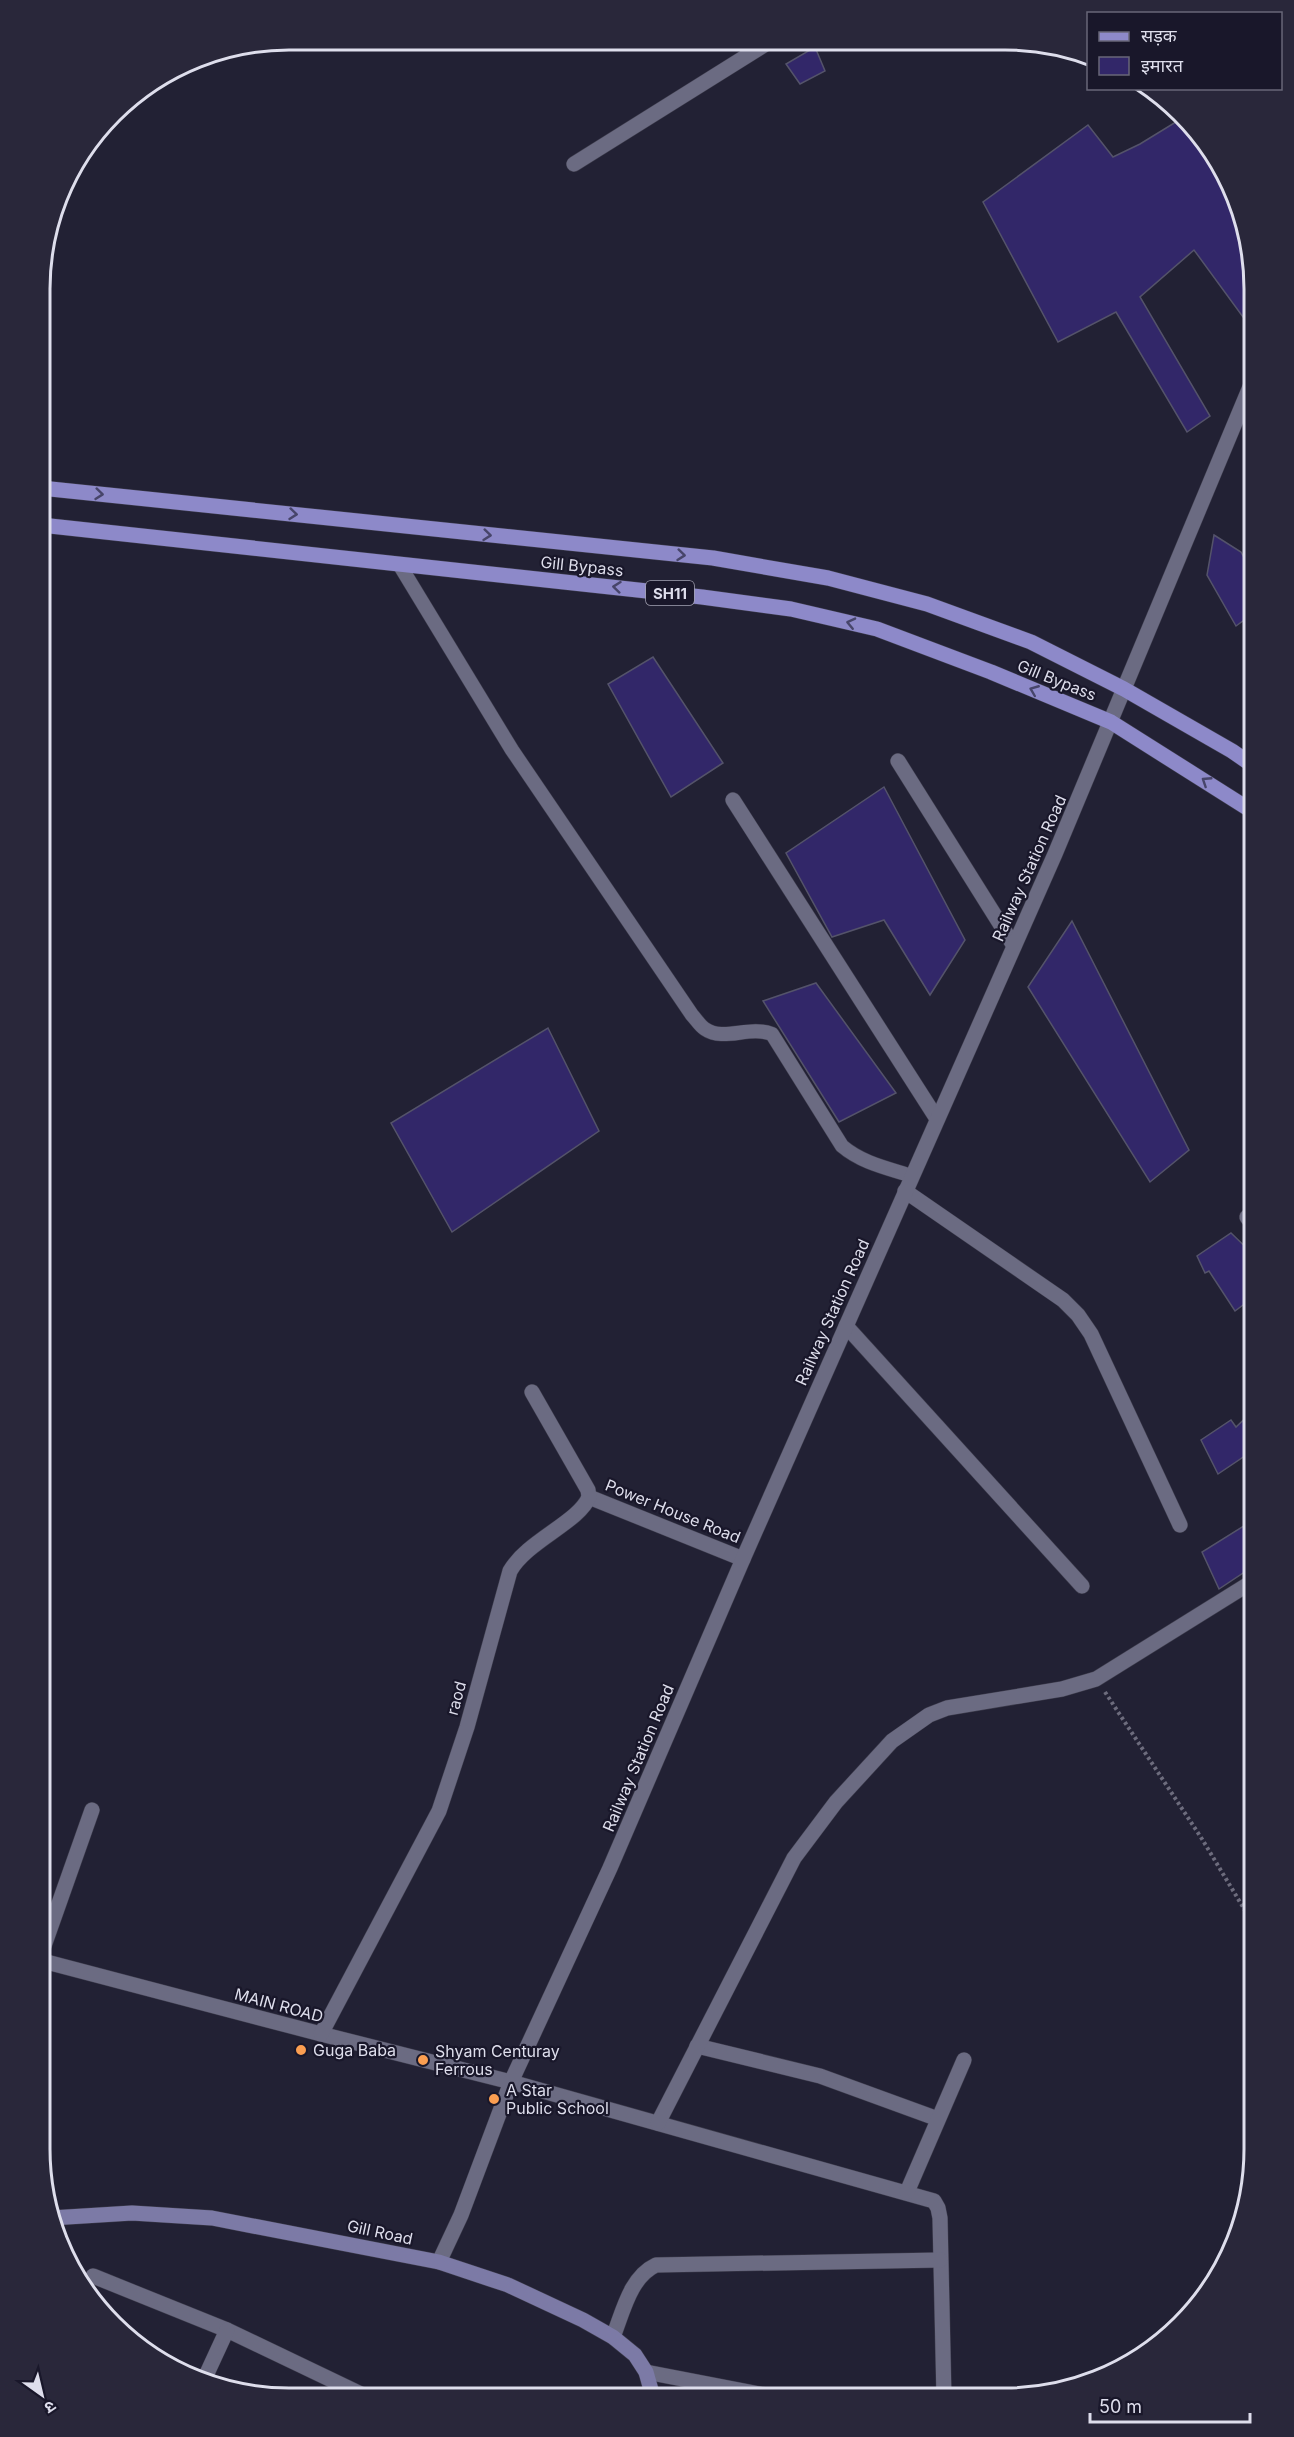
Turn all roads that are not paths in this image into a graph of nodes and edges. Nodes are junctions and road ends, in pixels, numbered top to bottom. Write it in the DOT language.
graph roads {
  1 [pos="756,50"];
  2 [pos="574,164"];
  3 [pos="1244,401"];
  4 [pos="50,489"];
  5 [pos="50,526"];
  6 [pos="399,564"];
  7 [pos="1124,689"];
  8 [pos="1111,722"];
  9 [pos="1244,759"];
  10 [pos="898,761"];
  11 [pos="733,800"];
  12 [pos="1244,806"];
  13 [pos="1014,946"];
  14 [pos="937,1119"];
  15 [pos="912,1176"];
  16 [pos="905,1191"];
  17 [pos="846,1326"];
  18 [pos="532,1392"];
  19 [pos="589,1497"];
  20 [pos="1180,1525"];
  21 [pos="743,1559"];
  22 [pos="1082,1586"];
  23 [pos="1244,1587"];
  24 [pos="92,1810"];
  25 [pos="50,1929"];
  26 [pos="50,1963"];
  27 [pos="321,2034"];
  28 [pos="697,2046"];
  29 [pos="964,2060"];
  30 [pos="511,2082"];
  31 [pos="938,2119"];
  32 [pos="658,2123"];
  33 [pos="907,2192"];
  34 [pos="60,2217"];
  35 [pos="940,2260"];
  36 [pos="439,2262"];
  37 [pos="93,2276"];
  38 [pos="227,2330"];
  39 [pos="612,2337"];
  40 [pos="646,2372"];
  41 [pos="207,2373"];
  42 [pos="348,2388"];
  43 [pos="650,2388"];
  44 [pos="729,2388"];
  45 [pos="944,2388"];
  1 -- 2 [label="street"];
  3 -- 7 [label="street, Railway Station Road"];
  4 -- 7 [label="main road, Gill Bypass, one-way"];
  5 -- 6 [label="main road, Gill Bypass / SH11"];
  8 -- 6 [label="main road, Gill Bypass / SH11, one-way"];
  6 -- 15 [label="lane"];
  7 -- 8 [label="street, Railway Station Road"];
  7 -- 9 [label="main road, Gill Bypass"];
  12 -- 8 [label="main road, Gill Bypass / SH11, one-way"];
  8 -- 13 [label="street, Railway Station Road"];
  10 -- 13 [label="street"];
  11 -- 14 [label="street"];
  13 -- 14 [label="street, Railway Station Road"];
  14 -- 15 [label="street, Railway Station Road"];
  15 -- 16 [label="street, Railway Station Road"];
  16 -- 17 [label="street, Railway Station Road"];
  16 -- 20 [label="street"];
  17 -- 21 [label="street, Railway Station Road"];
  17 -- 22 [label="street"];
  18 -- 19 [label="street"];
  19 -- 21 [label="street, Power House Road"];
  19 -- 27 [label="street, raod"];
  21 -- 30 [label="street, Railway Station Road"];
  23 -- 28 [label="street"];
  24 -- 25 [label="street"];
  26 -- 27 [label="street, MAIN ROAD"];
  27 -- 30 [label="street, MAIN ROAD"];
  28 -- 31 [label="street"];
  28 -- 32 [label="street"];
  29 -- 31 [label="street"];
  30 -- 32 [label="street, MAIN ROAD"];
  30 -- 36 [label="street, Railway Station Road"];
  31 -- 33 [label="street"];
  32 -- 33 [label="street, MAIN ROAD"];
  33 -- 35 [label="street, MAIN ROAD"];
  34 -- 36 [label="street, Gill Road"];
  35 -- 39 [label="street"];
  35 -- 45 [label="street"];
  36 -- 39 [label="street, Gill Road"];
  37 -- 38 [label="street"];
  38 -- 41 [label="street"];
  38 -- 42 [label="street"];
  39 -- 40 [label="street, Gill Road"];
  40 -- 43 [label="street, Gill Road"];
  40 -- 44 [label="street"];
}
